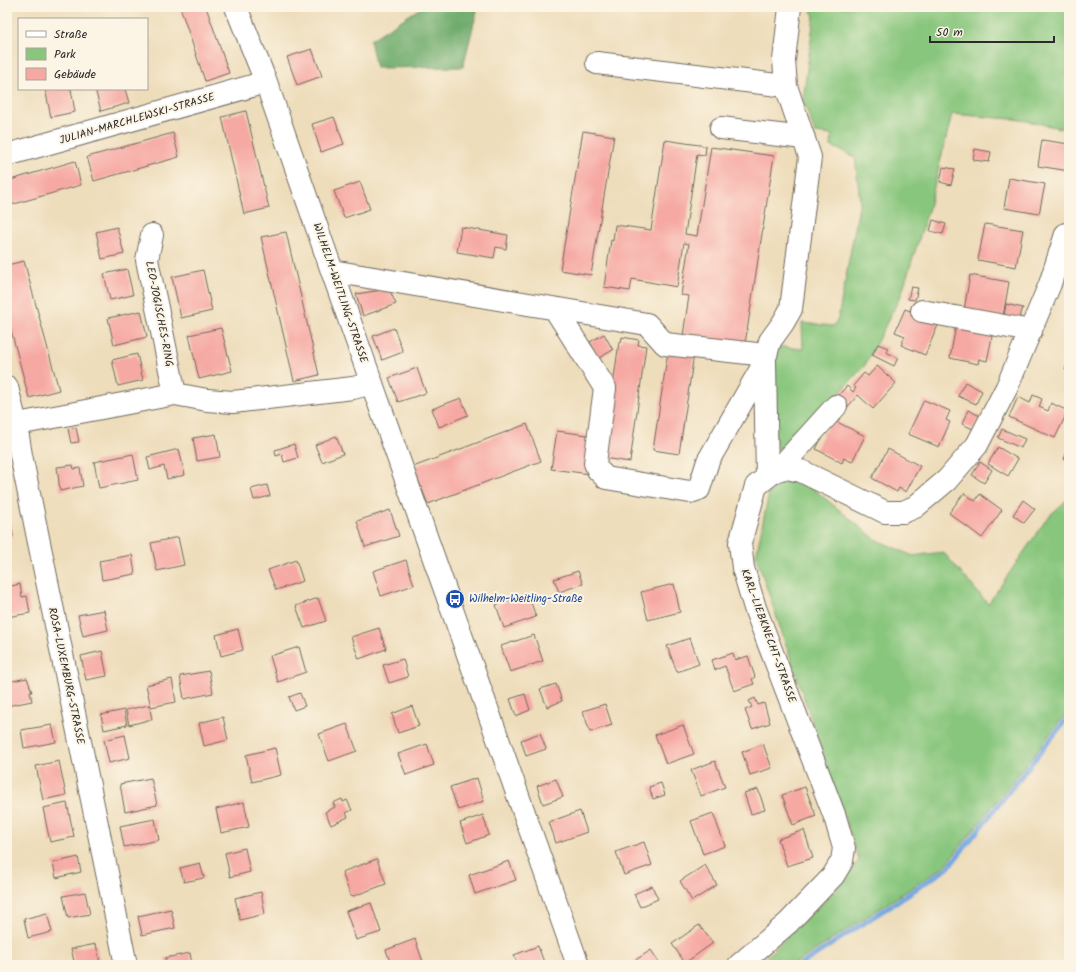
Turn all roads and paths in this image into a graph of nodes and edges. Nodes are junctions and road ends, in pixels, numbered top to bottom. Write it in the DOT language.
graph roads {
  1 [pos="236,7"];
  2 [pos="790,7"];
  3 [pos="597,63"];
  4 [pos="266,82"];
  5 [pos="786,86"];
  6 [pos="721,128"];
  7 [pos="804,138"];
  8 [pos="7,155"];
  9 [pos="1066,234"];
  10 [pos="152,235"];
  11 [pos="332,271"];
  12 [pos="556,309"];
  13 [pos="922,311"];
  14 [pos="1031,332"];
  15 [pos="766,359"];
  16 [pos="372,383"];
  17 [pos="7,387"];
  18 [pos="175,394"];
  19 [pos="836,406"];
  20 [pos="12,425"];
  21 [pos="772,473"];
  22 [pos="126,965"];
  23 [pos="578,965"];
  24 [pos="739,965"];
  1 -- 4 [label="street, WILHELM-WEITLING-STRASSE"];
  2 -- 5 [label="street"];
  3 -- 5 [label="street"];
  4 -- 8 [label="street, JULIAN-MARCHLEWSKI-STRASSE"];
  4 -- 11 [label="street, WILHELM-WEITLING-STRASSE"];
  5 -- 7 [label="street"];
  6 -- 7 [label="street"];
  7 -- 15 [label="street"];
  9 -- 14 [label="street"];
  10 -- 18 [label="street, LEO-JOGISCHES-RING"];
  11 -- 12 [label="street"];
  11 -- 16 [label="street, WILHELM-WEITLING-STRASSE"];
  12 -- 15 [label="street"];
  12 -- 15 [label="street"];
  13 -- 14 [label="street"];
  14 -- 21 [label="street"];
  15 -- 21 [label="street"];
  16 -- 18 [label="street"];
  16 -- 23 [label="street, WILHELM-WEITLING-STRASSE"];
  17 -- 20 [label="street, ROSA-LUXEMBURG-STRASSE"];
  18 -- 20 [label="street"];
  19 -- 21 [label="street, KARL-LIEBKNECHT-STRASSE"];
  20 -- 22 [label="street, ROSA-LUXEMBURG-STRASSE"];
  21 -- 24 [label="street, KARL-LIEBKNECHT-STRASSE"];
}
